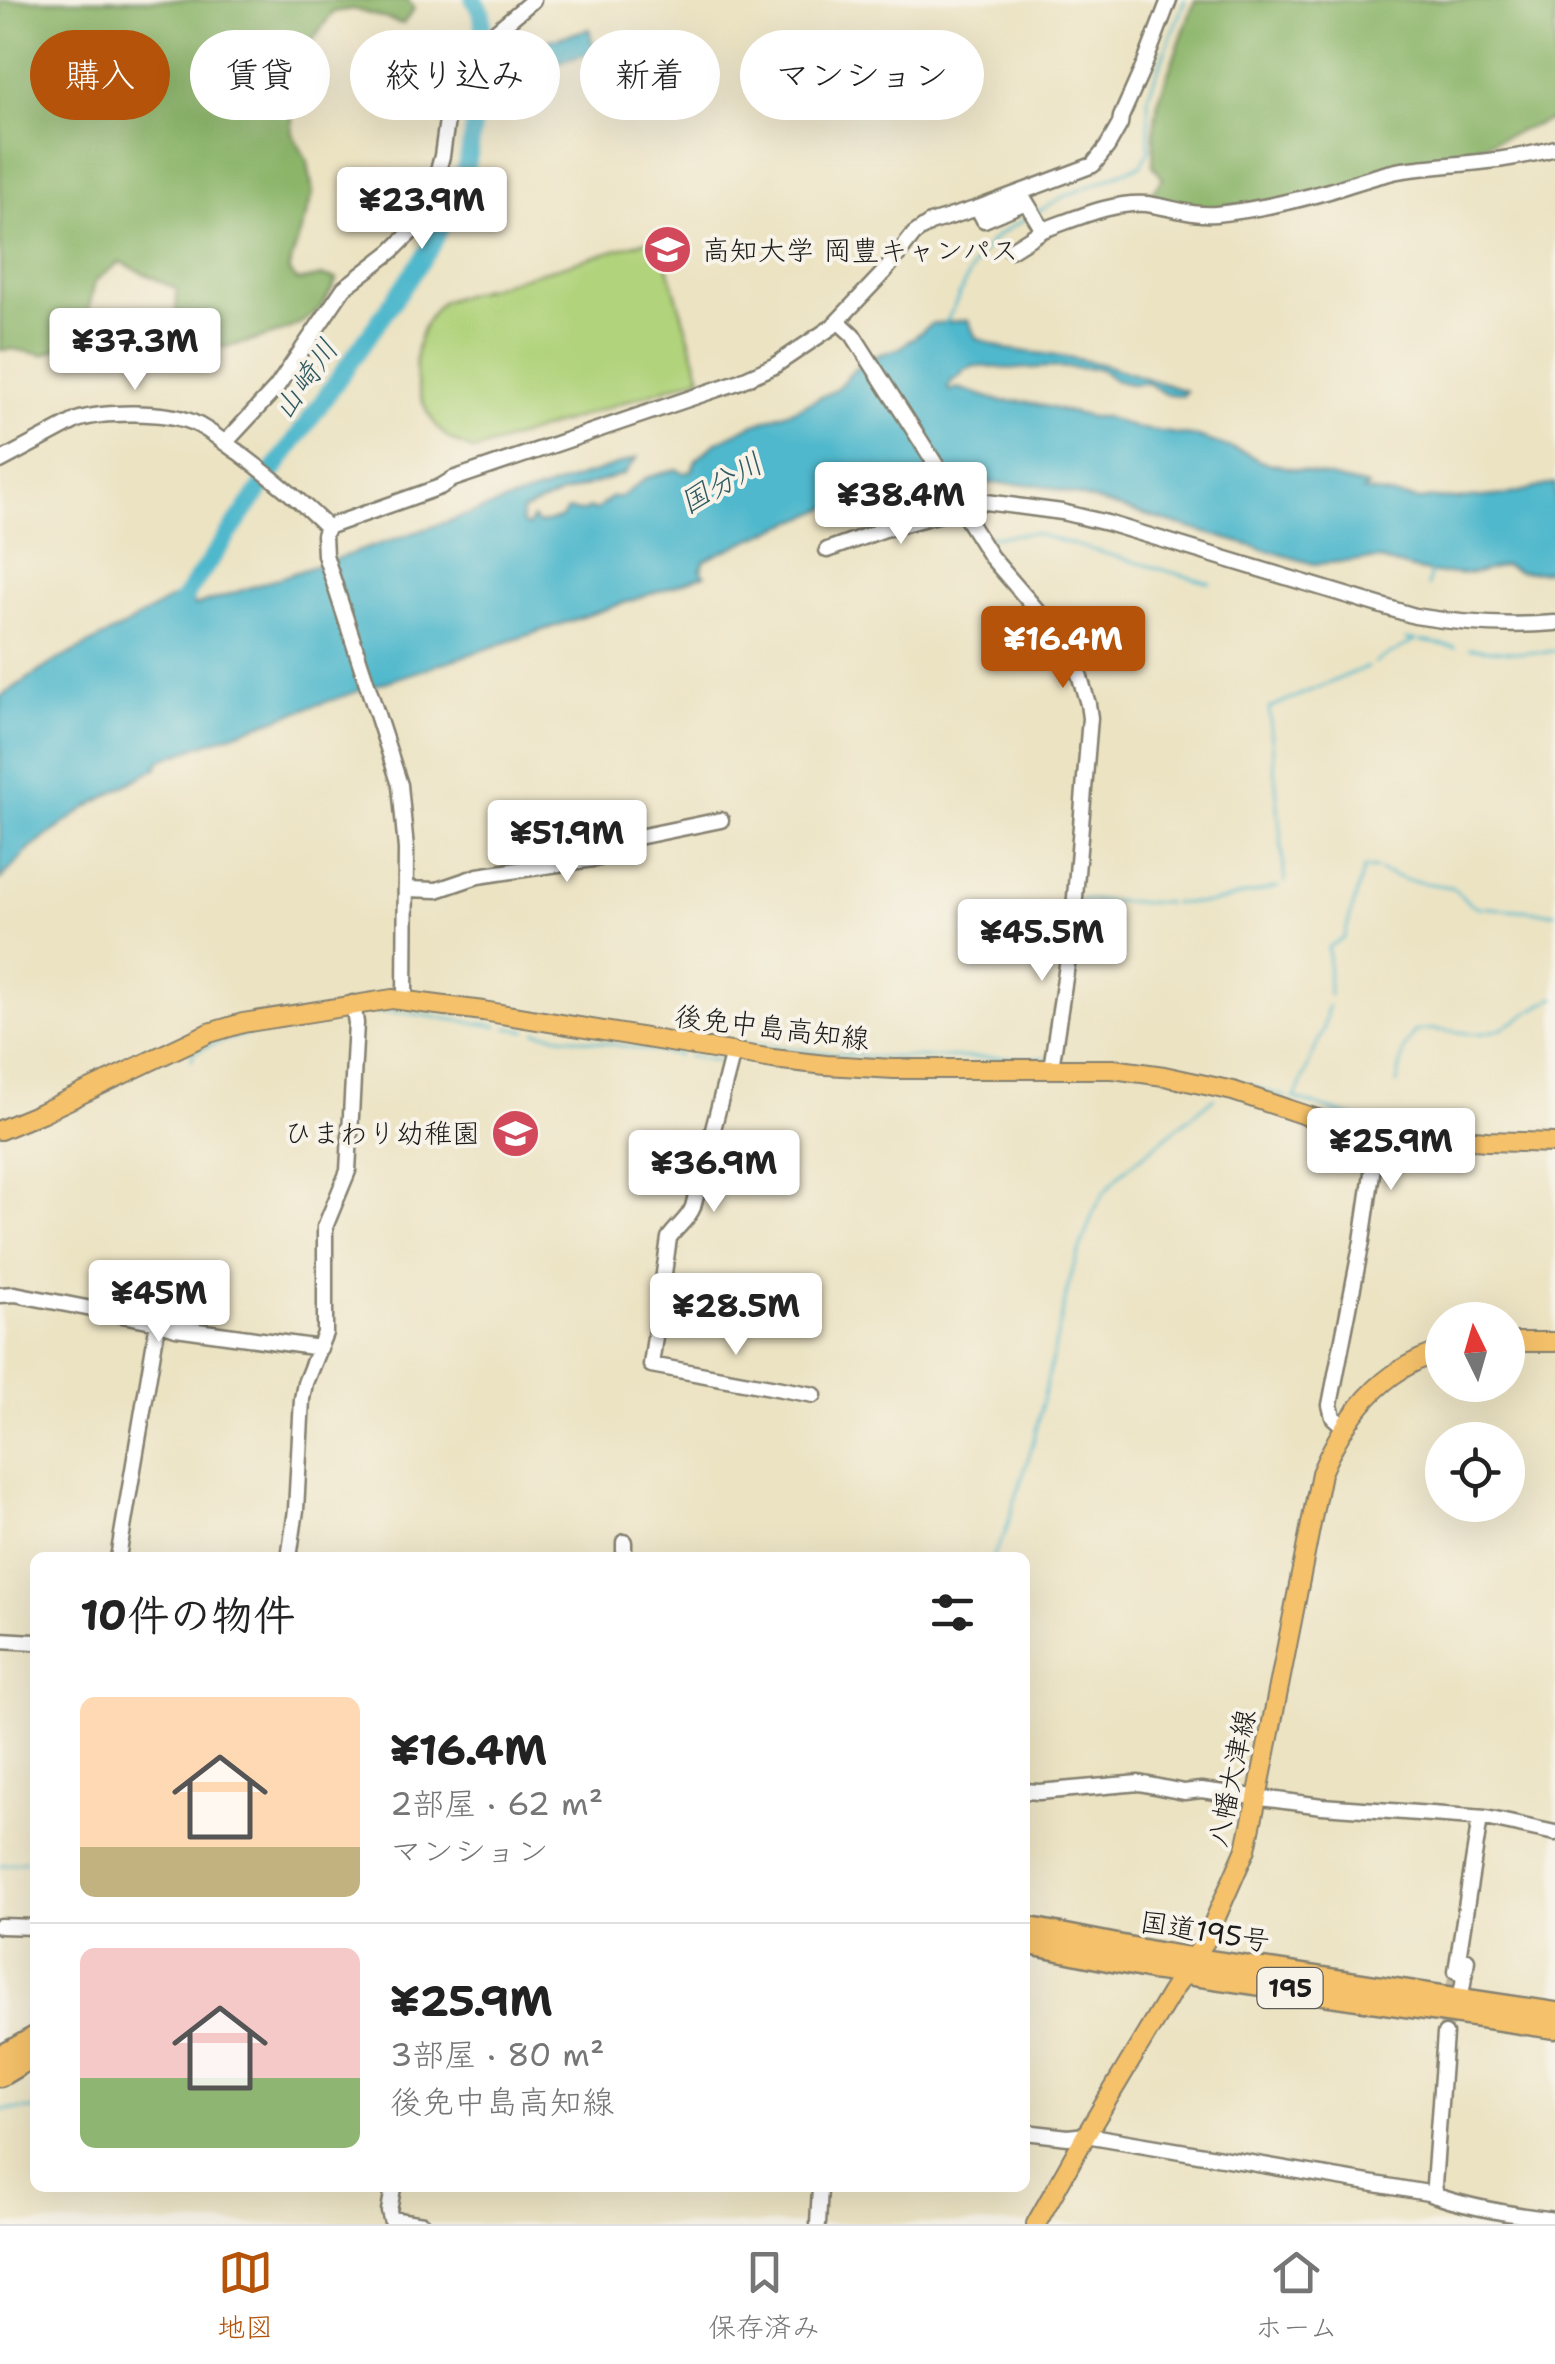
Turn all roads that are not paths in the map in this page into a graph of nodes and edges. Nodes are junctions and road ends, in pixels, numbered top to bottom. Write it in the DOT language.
graph roads {
  1 [pos="533,0"];
  2 [pos="1169,0"];
  3 [pos="1555,148"];
  4 [pos="978,208"];
  5 [pos="1041,226"];
  6 [pos="1011,250"];
  7 [pos="838,321"];
  8 [pos="226,443"];
  9 [pos="0,462"];
  10 [pos="962,507"];
  11 [pos="327,527"];
  12 [pos="827,550"];
  13 [pos="1555,623"];
  14 [pos="722,820"];
  15 [pos="406,889"];
  16 [pos="405,999"];
  17 [pos="353,1004"];
  18 [pos="733,1052"];
  19 [pos="1051,1068"];
  20 [pos="0,1130"];
  21 [pos="1377,1139"];
  22 [pos="1555,1143"];
  23 [pos="0,1296"];
  24 [pos="158,1322"];
  25 [pos="1525,1342"];
  26 [pos="1555,1342"];
  27 [pos="320,1348"];
  28 [pos="1425,1358"];
  29 [pos="814,1395"];
  30 [pos="1344,1427"];
  31 [pos="119,1552"];
  32 [pos="290,1552"];
  33 [pos="0,1640"];
  34 [pos="30,1642"];
  35 [pos="1030,1791"];
  36 [pos="1257,1798"];
  37 [pos="1480,1818"];
  38 [pos="1555,1833"];
  39 [pos="1464,1917"];
  40 [pos="0,1926"];
  41 [pos="30,1927"];
  42 [pos="1030,1927"];
  43 [pos="1030,1944"];
  44 [pos="1189,1965"];
  45 [pos="1456,1972"];
  46 [pos="1459,2006"];
  47 [pos="1555,2012"];
  48 [pos="1555,2028"];
  49 [pos="1445,2034"];
  50 [pos="30,2040"];
  51 [pos="0,2056"];
  52 [pos="30,2058"];
  53 [pos="0,2076"];
  54 [pos="1030,2133"];
  55 [pos="1086,2135"];
  56 [pos="392,2192"];
  57 [pos="820,2192"];
  58 [pos="1436,2196"];
  59 [pos="1555,2220"];
  60 [pos="423,2224"];
  61 [pos="818,2224"];
  62 [pos="1036,2224"];
  1 -- 8 [label="street"];
  2 -- 4 [label="street"];
  3 -- 5 [label="street"];
  4 -- 5 [label="street"];
  4 -- 7 [label="street"];
  5 -- 6 [label="street"];
  7 -- 10 [label="street"];
  7 -- 11 [label="street"];
  8 -- 9 [label="street"];
  8 -- 11 [label="street"];
  10 -- 12 [label="street"];
  10 -- 13 [label="street"];
  10 -- 19 [label="street"];
  11 -- 15 [label="street"];
  14 -- 15 [label="street"];
  15 -- 16 [label="street"];
  16 -- 17 [label="main road, 後免中島高知線"];
  16 -- 18 [label="main road, 後免中島高知線"];
  17 -- 20 [label="main road, 後免中島高知線"];
  17 -- 27 [label="street"];
  18 -- 19 [label="main road, 後免中島高知線"];
  18 -- 29 [label="street"];
  19 -- 21 [label="main road, 後免中島高知線"];
  21 -- 22 [label="main road, 後免中島高知線"];
  21 -- 30 [label="street"];
  23 -- 24 [label="street"];
  24 -- 27 [label="street"];
  24 -- 31 [label="street"];
  25 -- 26 [label="main road"];
  27 -- 32 [label="street"];
  28 -- 30 [label="main road, 八幡大津線"];
  30 -- 36 [label="main road, 八幡大津線"];
  33 -- 34 [label="street"];
  35 -- 36 [label="street"];
  36 -- 37 [label="street"];
  36 -- 44 [label="main road, 八幡大津線"];
  37 -- 38 [label="street"];
  37 -- 39 [label="street"];
  39 -- 45 [label="street"];
  39 -- 46 [label="street"];
  40 -- 41 [label="street"];
  42 -- 44 [label="highway, 国道195号 / 195"];
  43 -- 44 [label="highway, 国道195号 / 195"];
  44 -- 46 [label="highway, 国道195号 / 195"];
  44 -- 55 [label="main road, 八幡大津線"];
  46 -- 47 [label="highway, 国道195号 / 195"];
  46 -- 48 [label="highway, 国道195号 / 195"];
  49 -- 58 [label="street"];
  50 -- 51 [label="highway"];
  52 -- 53 [label="highway"];
  54 -- 55 [label="street"];
  55 -- 58 [label="street"];
  55 -- 62 [label="main road, 八幡大津線"];
  56 -- 60 [label="street"];
  57 -- 61 [label="street"];
  58 -- 59 [label="street"];
}
